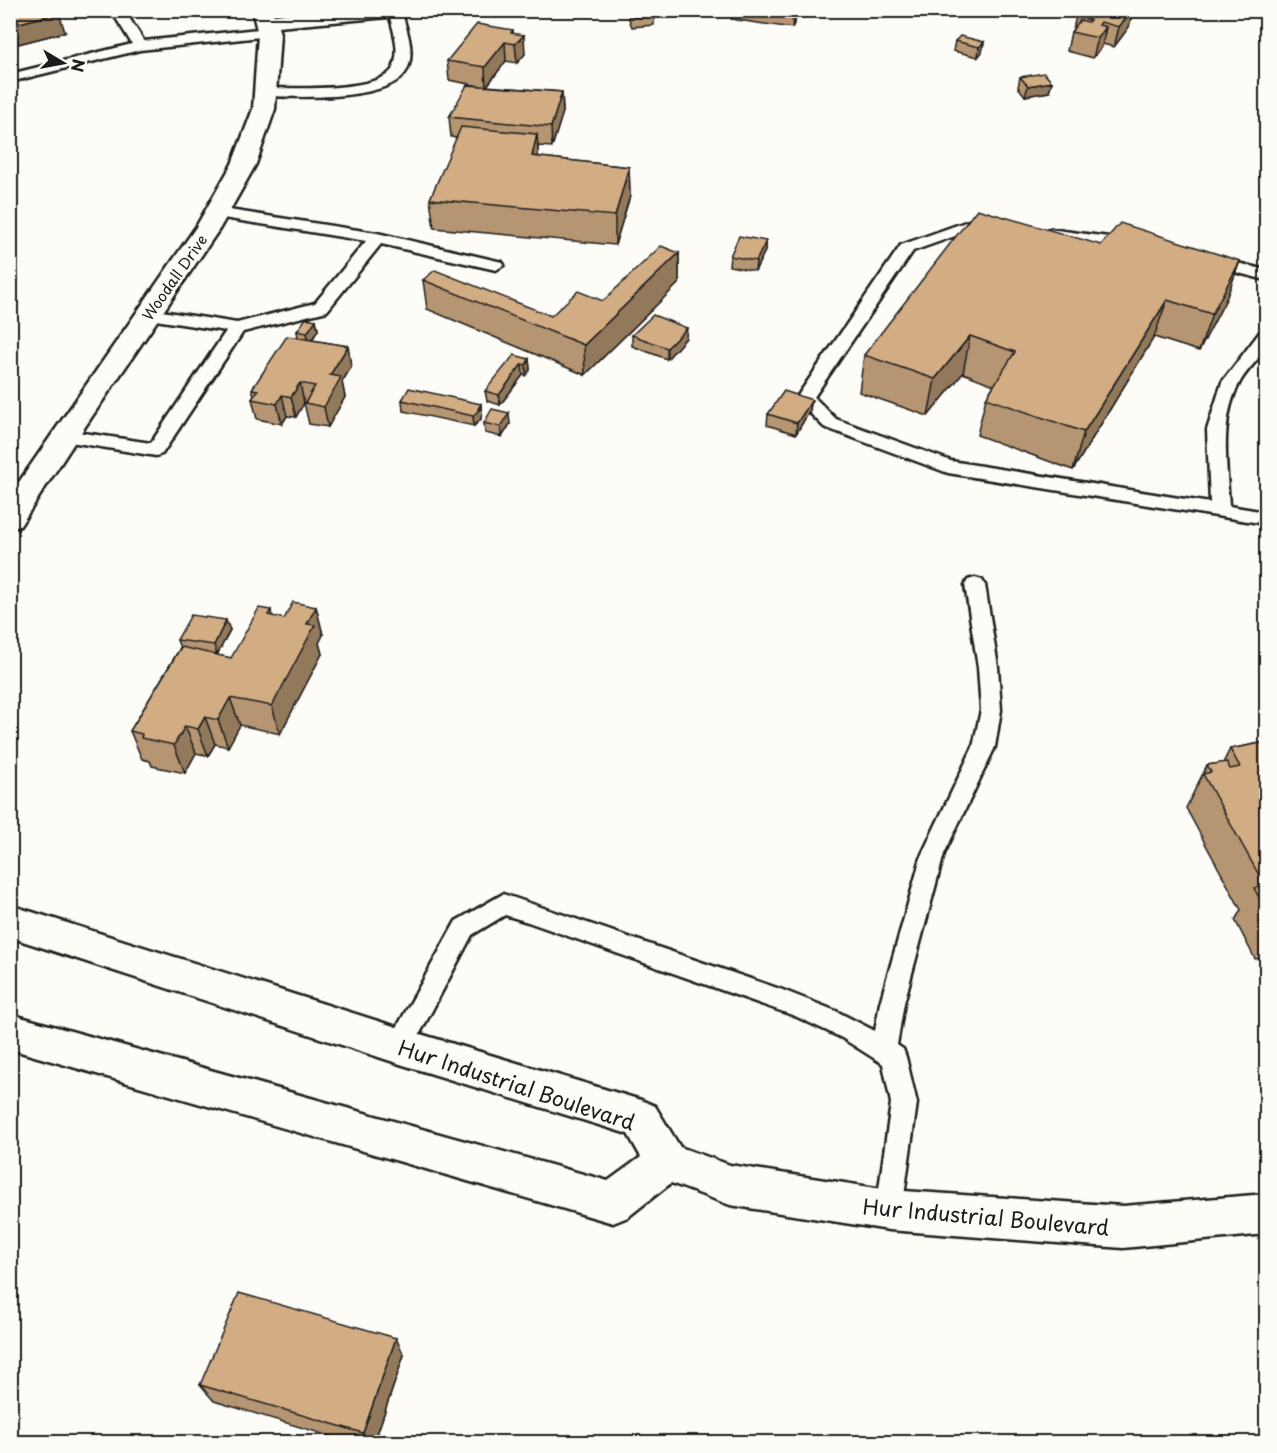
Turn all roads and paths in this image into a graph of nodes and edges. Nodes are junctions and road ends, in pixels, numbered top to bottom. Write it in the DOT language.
graph roads {
  1 [pos="117,10"];
  2 [pos="399,10"];
  3 [pos="394,11"];
  4 [pos="266,21"];
  5 [pos="140,46"];
  6 [pos="10,78"];
  7 [pos="266,92"];
  8 [pos="216,213"];
  9 [pos="1009,229"];
  10 [pos="1033,232"];
  11 [pos="377,238"];
  12 [pos="1151,248"];
  13 [pos="1197,258"];
  14 [pos="496,265"];
  15 [pos="1266,275"];
  16 [pos="148,314"];
  17 [pos="237,328"];
  18 [pos="1266,336"];
  19 [pos="64,436"];
  20 [pos="1220,510"];
  21 [pos="1266,518"];
  22 [pos="10,519"];
  23 [pos="975,585"];
  24 [pos="10,921"];
  25 [pos="10,1031"];
  26 [pos="400,1046"];
  27 [pos="884,1050"];
  28 [pos="666,1162"];
  29 [pos="889,1210"];
  30 [pos="1266,1214"];
  1 -- 5 [label="lane"];
  2 -- 3 [label="street"];
  3 -- 4 [label="street"];
  3 -- 7 [label="lane"];
  4 -- 5 [label="lane"];
  4 -- 7 [label="street, Woodall Drive"];
  5 -- 6 [label="lane"];
  7 -- 8 [label="street, Woodall Drive"];
  8 -- 11 [label="lane"];
  8 -- 16 [label="street, Woodall Drive"];
  9 -- 20 [label="lane"];
  10 -- 12 [label="lane"];
  11 -- 14 [label="lane"];
  11 -- 17 [label="lane"];
  13 -- 15 [label="lane"];
  16 -- 17 [label="lane"];
  16 -- 19 [label="street, Woodall Drive"];
  17 -- 19 [label="lane"];
  18 -- 20 [label="lane"];
  19 -- 22 [label="street, Woodall Drive"];
  20 -- 21 [label="lane"];
  23 -- 27 [label="lane"];
  24 -- 26 [label="street, Hur Industrial Boulevard"];
  25 -- 28 [label="street"];
  26 -- 27 [label="lane"];
  26 -- 28 [label="street, Hur Industrial Boulevard"];
  27 -- 29 [label="lane"];
  28 -- 29 [label="street, Hur Industrial Boulevard"];
  29 -- 30 [label="street, Hur Industrial Boulevard"];
}
